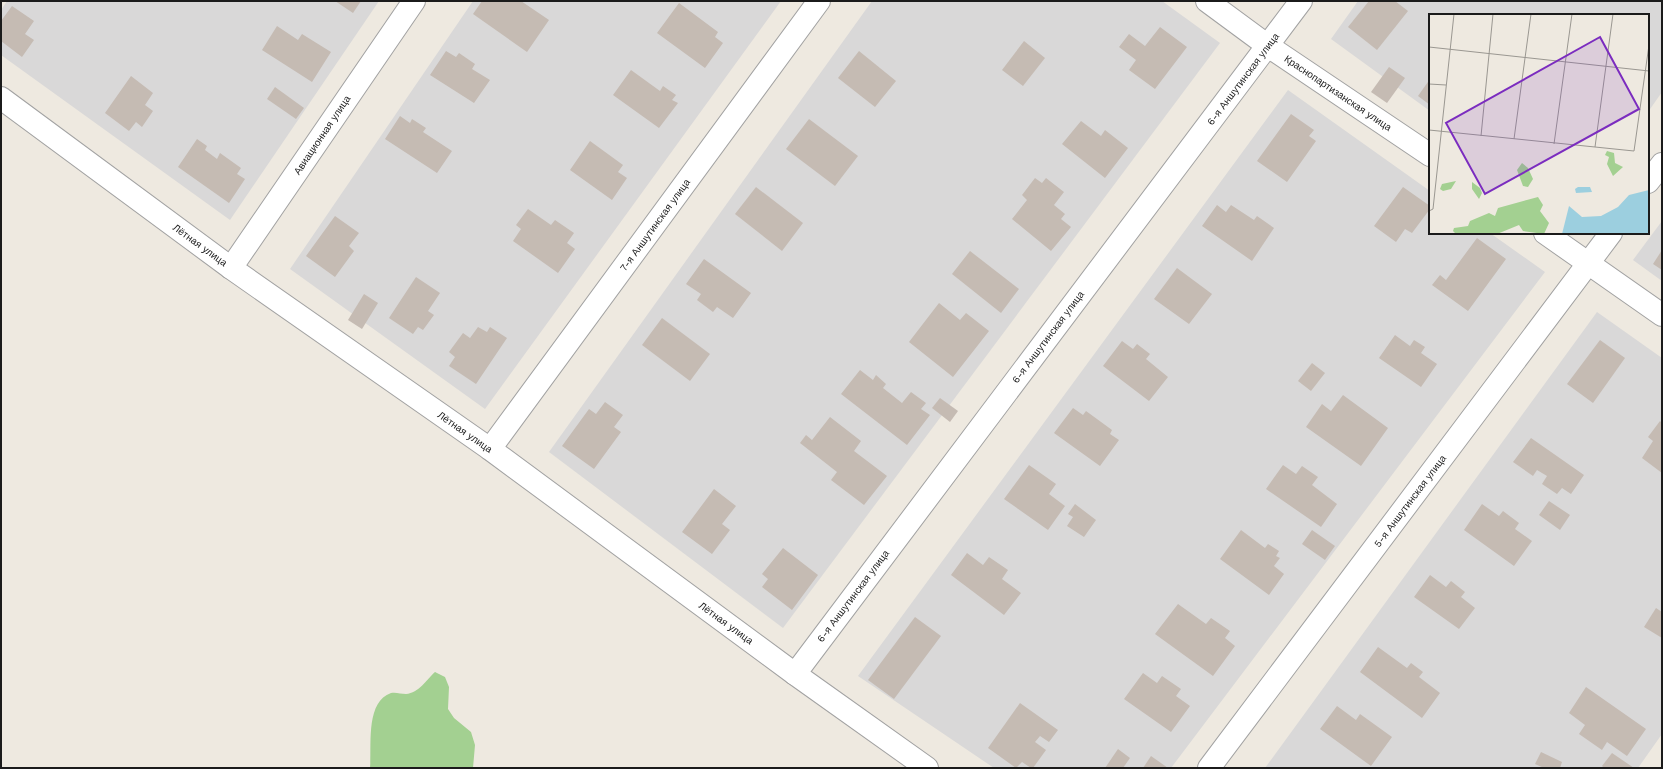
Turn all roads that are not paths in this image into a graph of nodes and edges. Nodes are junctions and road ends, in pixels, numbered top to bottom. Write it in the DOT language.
graph roads {
  1 [pos="414,1"];
  2 [pos="819,1"];
  3 [pos="1207,1"];
  4 [pos="1301,1"];
  5 [pos="1268,46"];
  6 [pos="1,98"];
  7 [pos="1429,154"];
  8 [pos="1662,164"];
  9 [pos="1649,181"];
  10 [pos="1546,234"];
  11 [pos="1610,234"];
  12 [pos="1589,263"];
  13 [pos="231,268"];
  14 [pos="1662,315"];
  15 [pos="490,449"];
  16 [pos="795,674"];
  17 [pos="927,768"];
  18 [pos="1209,768"];
  1 -- 13 [label="street, Авиационная улица"];
  2 -- 15 [label="street, 7-я Аншутинская улица"];
  3 -- 5 [label="street, Краснопартизанская улица"];
  4 -- 5 [label="street, 6-я Аншутинская улица"];
  5 -- 7 [label="street, Краснопартизанская улица"];
  5 -- 16 [label="street, 6-я Аншутинская улица"];
  6 -- 13 [label="street, Лётная улица"];
  8 -- 9 [label="street"];
  10 -- 12 [label="street"];
  11 -- 12 [label="street, 5-я Аншутинская улица"];
  12 -- 14 [label="street"];
  12 -- 18 [label="street, 5-я Аншутинская улица"];
  13 -- 15 [label="street, Лётная улица"];
  15 -- 16 [label="street, Лётная улица"];
  16 -- 17 [label="street, Лётная улица"];
}
